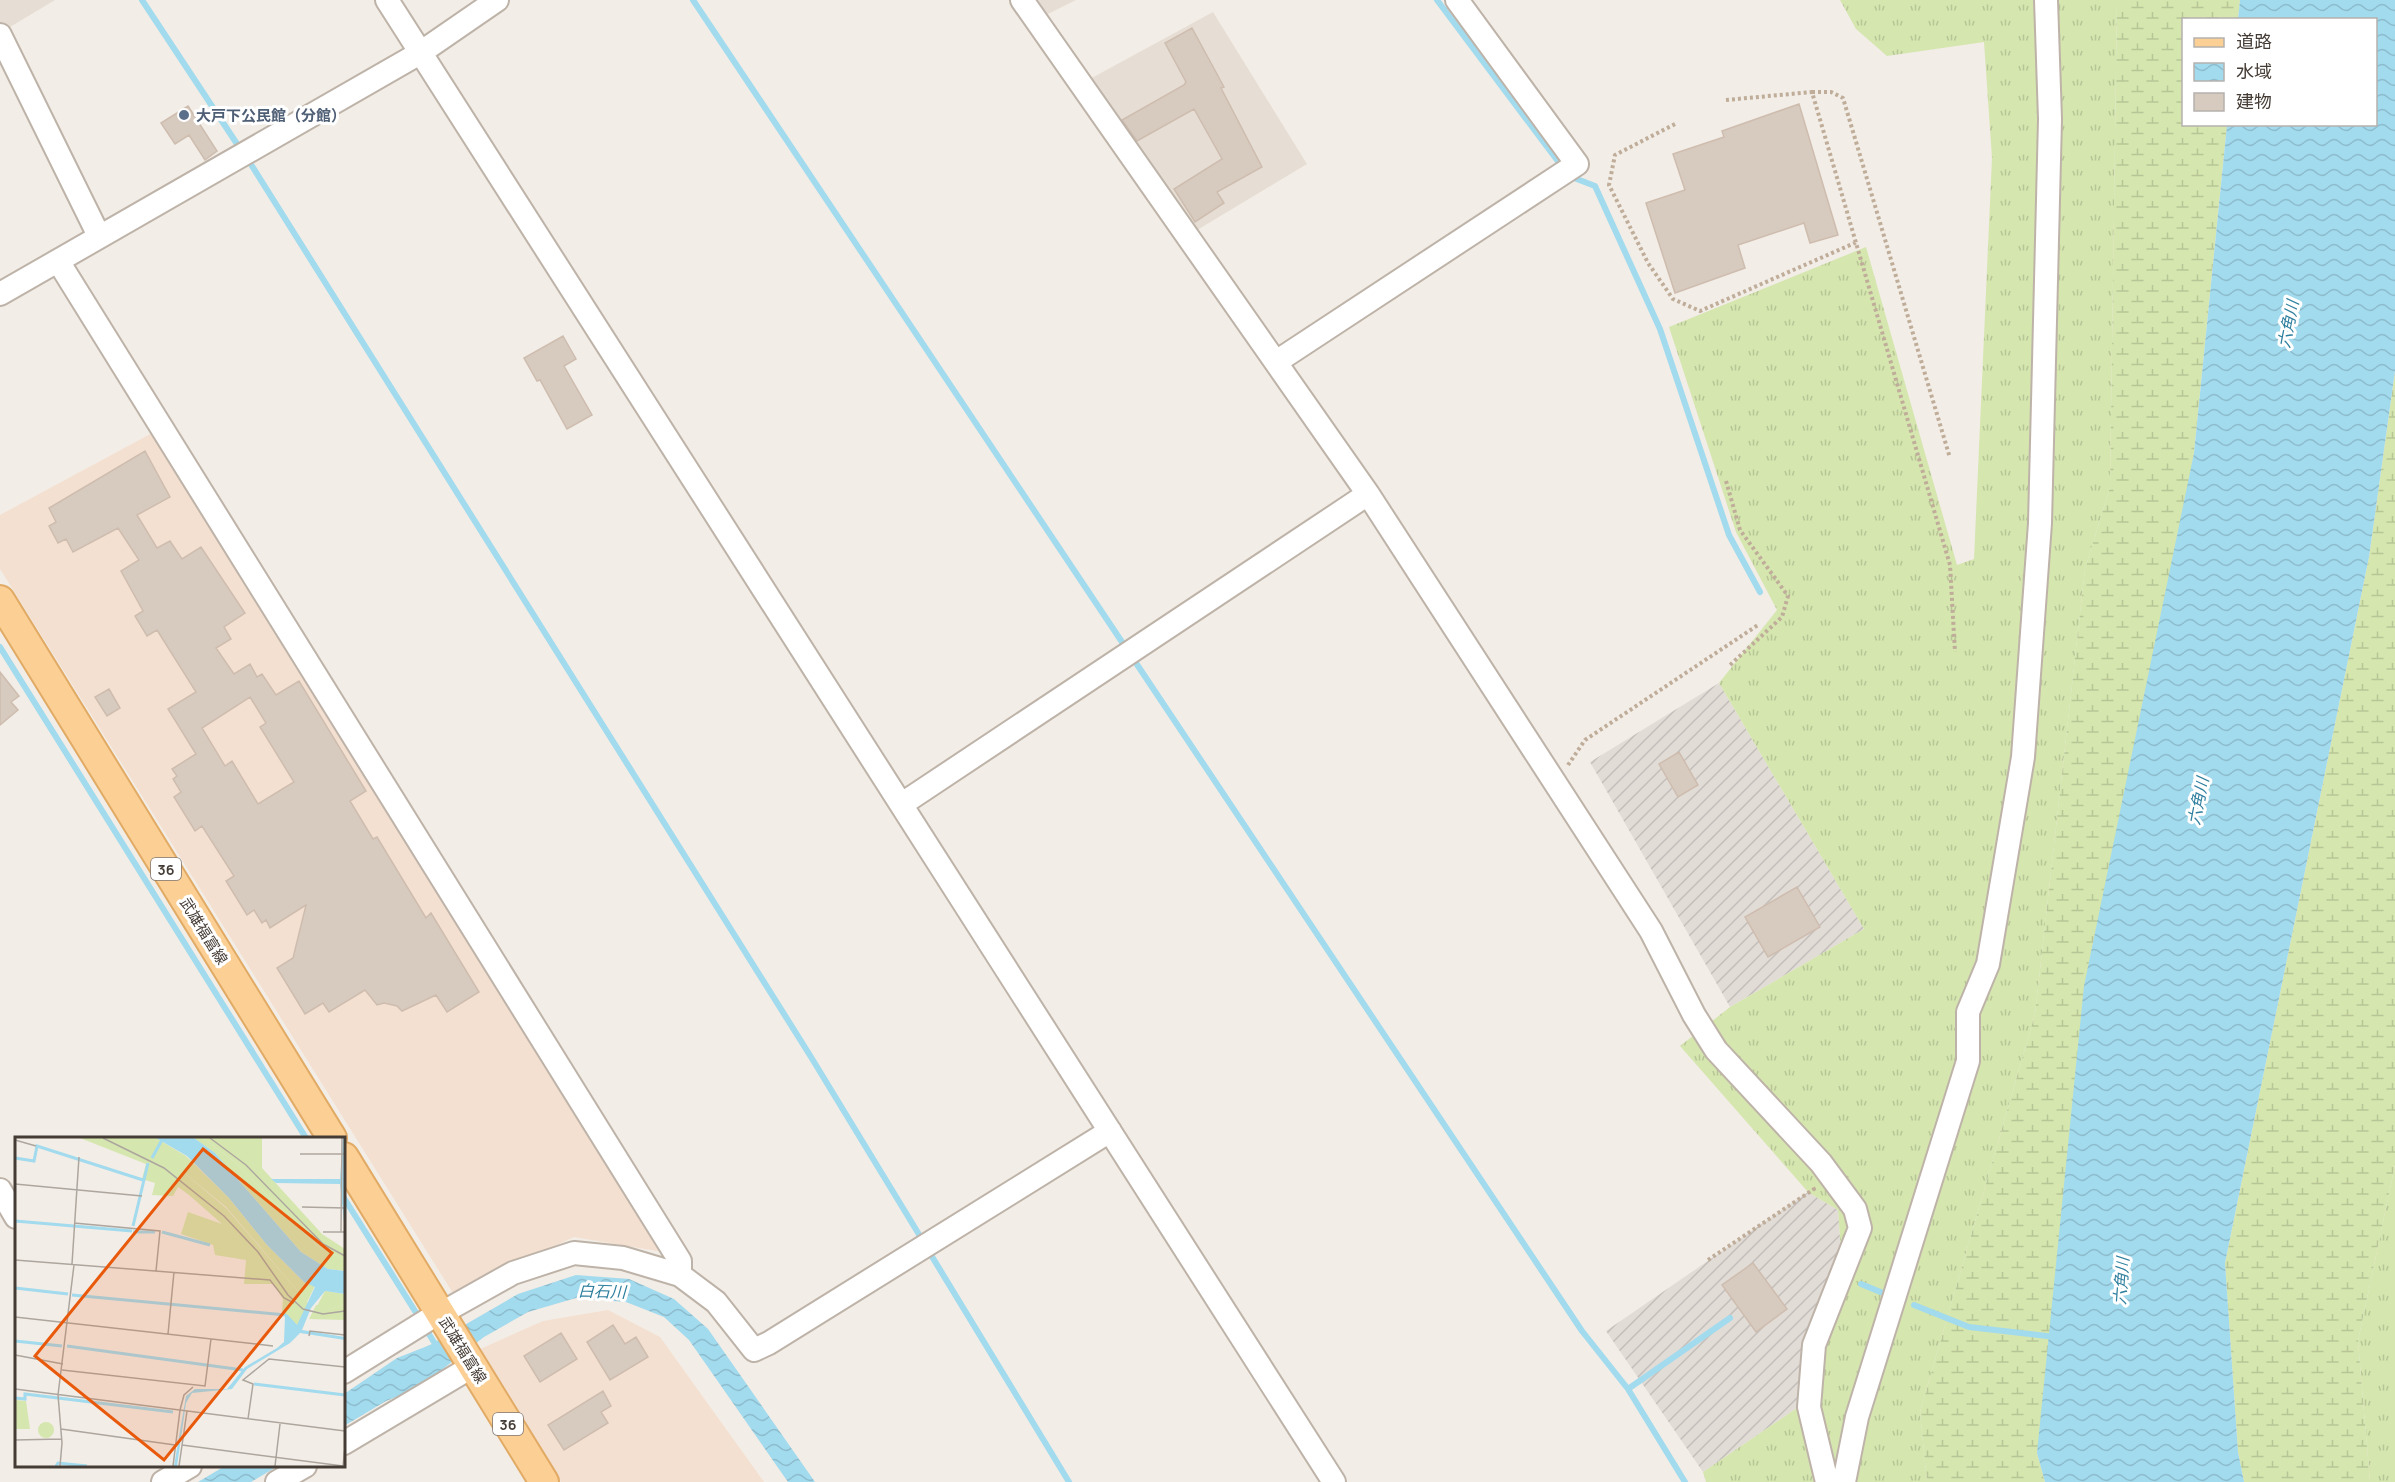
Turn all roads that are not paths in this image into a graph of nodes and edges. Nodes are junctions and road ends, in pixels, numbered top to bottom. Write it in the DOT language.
graph roads {
  1 [pos="387,0"];
  2 [pos="496,0"];
  3 [pos="1022,0"];
  4 [pos="1457,0"];
  5 [pos="2046,0"];
  6 [pos="0,35"];
  7 [pos="420,53"];
  8 [pos="99,236"];
  9 [pos="58,261"];
  10 [pos="0,294"];
  11 [pos="1276,362"];
  12 [pos="1368,494"];
  13 [pos="0,600"];
  14 [pos="902,804"];
  15 [pos="1110,1131"];
  16 [pos="331,1137"];
  17 [pos="345,1159"];
  18 [pos="0,1190"];
  19 [pos="15,1215"];
  20 [pos="680,1275"];
  21 [pos="431,1318"];
  22 [pos="473,1366"];
  23 [pos="345,1371"];
  24 [pos="345,1442"];
  25 [pos="303,1467"];
  26 [pos="277,1482"];
  27 [pos="544,1482"];
  28 [pos="1334,1482"];
  29 [pos="1827,1482"];
  30 [pos="1844,1482"];
  1 -- 7 [label="street"];
  2 -- 7 [label="street"];
  3 -- 11 [label="street"];
  4 -- 11 [label="street"];
  5 -- 30 [label="street"];
  6 -- 8 [label="street"];
  7 -- 8 [label="street"];
  7 -- 14 [label="street"];
  8 -- 9 [label="street"];
  9 -- 10 [label="street"];
  9 -- 20 [label="street"];
  11 -- 12 [label="street"];
  12 -- 14 [label="street"];
  12 -- 29 [label="street"];
  13 -- 16 [label="main road, 武雄福富線 / 36"];
  14 -- 15 [label="street"];
  15 -- 20 [label="street"];
  15 -- 28 [label="street"];
  17 -- 21 [label="main road, 武雄福富線 / 36"];
  18 -- 19 [label="street"];
  20 -- 21 [label="street"];
  21 -- 22 [label="main road, 武雄福富線 / 36"];
  21 -- 23 [label="street"];
  22 -- 24 [label="street"];
  22 -- 27 [label="main road, 武雄福富線 / 36"];
  25 -- 26 [label="street"];
}
